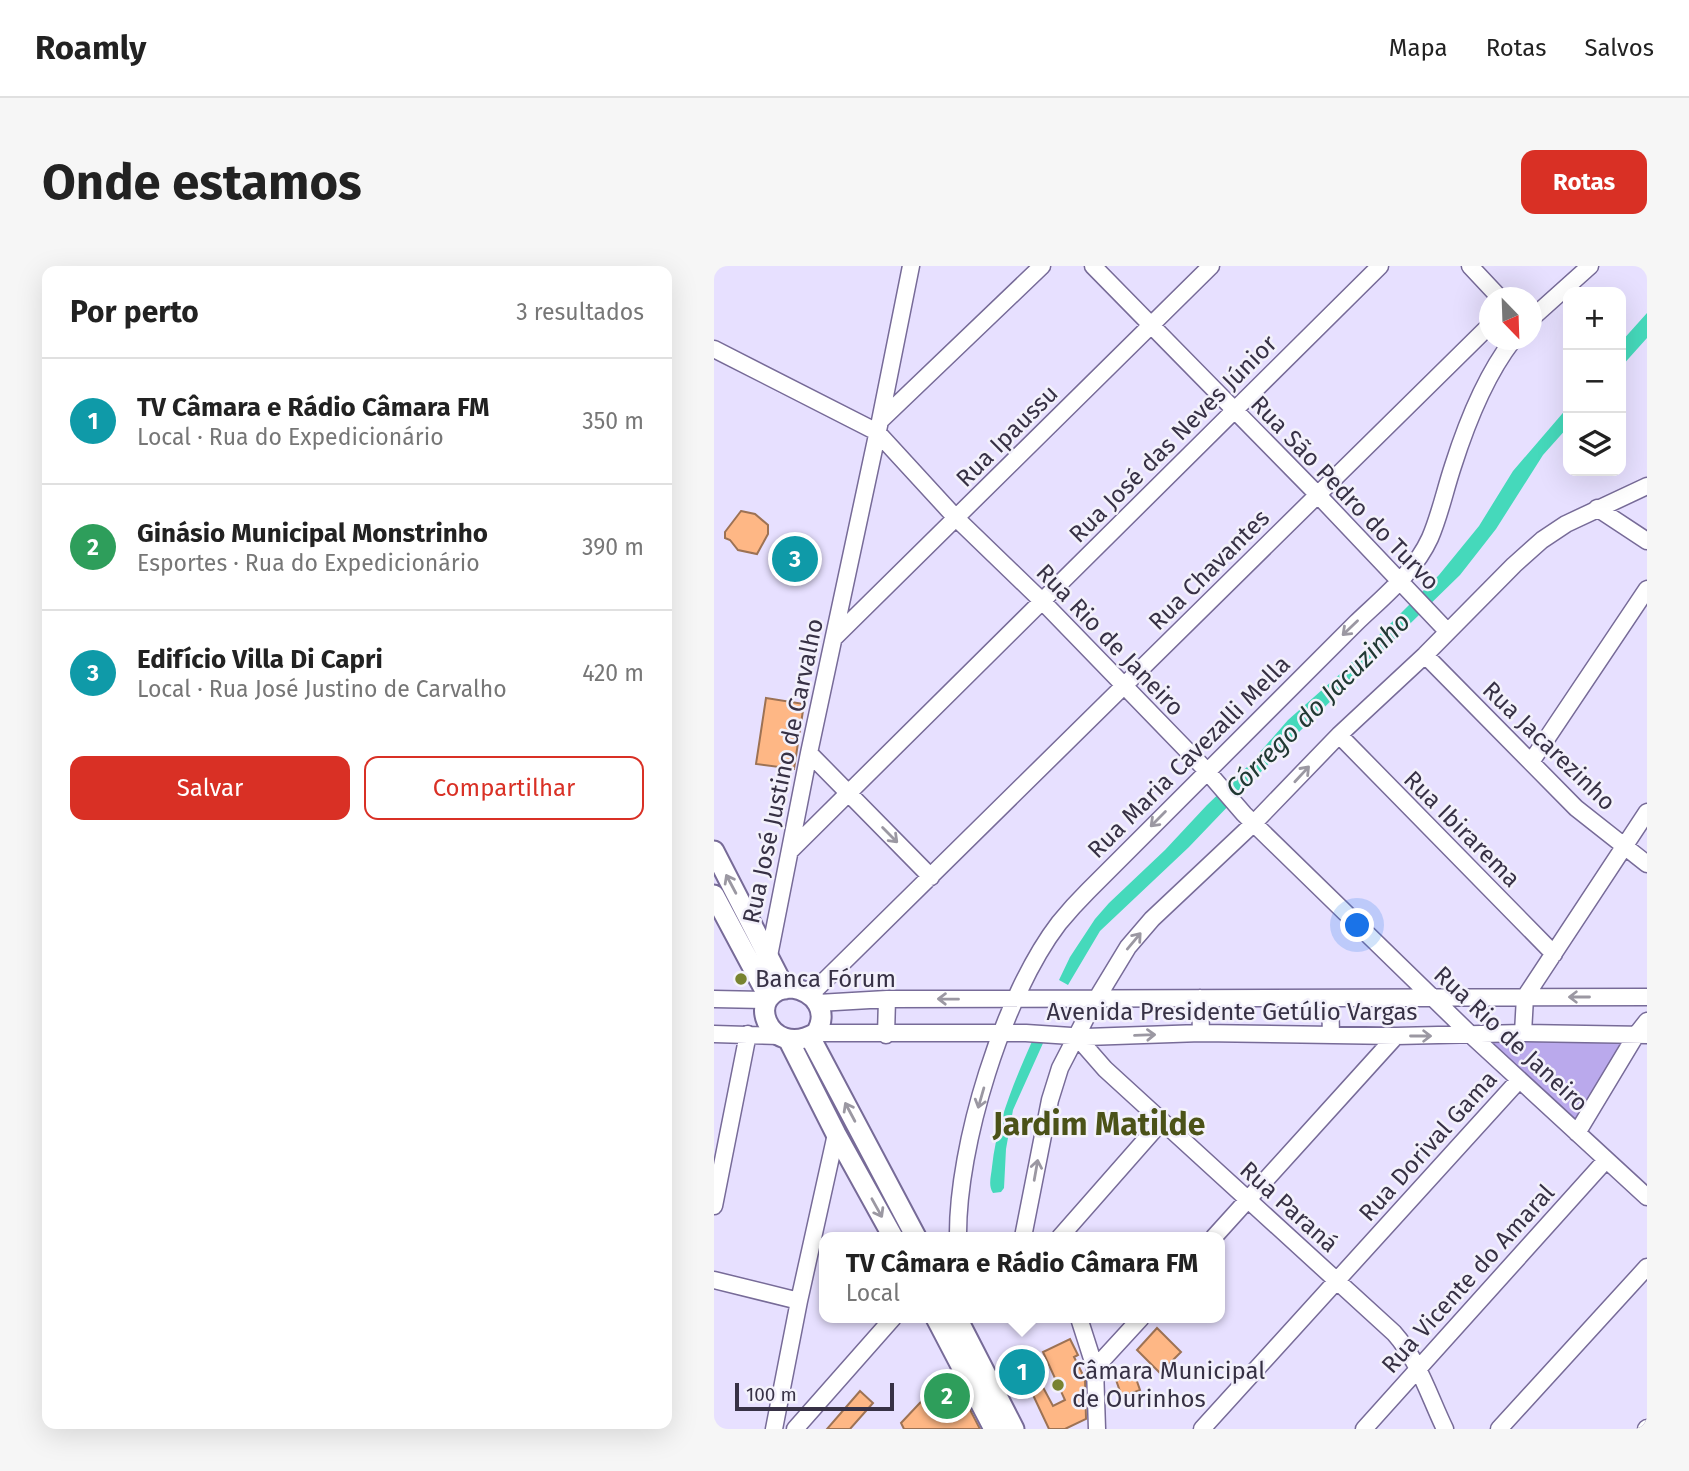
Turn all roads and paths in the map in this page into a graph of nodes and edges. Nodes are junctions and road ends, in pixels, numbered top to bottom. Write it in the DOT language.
graph roads {
  1 [pos="911,266"];
  2 [pos="1042,266"];
  3 [pos="1093,266"];
  4 [pos="1211,266"];
  5 [pos="1380,266"];
  6 [pos="1470,266"];
  7 [pos="1590,266"];
  8 [pos="1490,287"];
  9 [pos="1542,308"];
  10 [pos="1150,326"];
  11 [pos="1479,335"];
  12 [pos="714,349"];
  13 [pos="1507,350"];
  14 [pos="1234,411"];
  15 [pos="879,426"];
  16 [pos="1647,486"];
  17 [pos="1318,495"];
  18 [pos="1597,508"];
  19 [pos="956,518"];
  20 [pos="1647,541"];
  21 [pos="1406,587"];
  22 [pos="1647,589"];
  23 [pos="1042,601"];
  24 [pos="1447,631"];
  25 [pos="834,638"];
  26 [pos="1424,656"];
  27 [pos="1124,686"];
  28 [pos="1339,735"];
  29 [pos="808,753"];
  30 [pos="1531,761"];
  31 [pos="1211,776"];
  32 [pos="848,793"];
  33 [pos="1647,812"];
  34 [pos="1249,819"];
  35 [pos="1624,848"];
  36 [pos="714,851"];
  37 [pos="790,851"];
  38 [pos="1647,864"];
  39 [pos="931,877"];
  40 [pos="714,895"];
  41 [pos="1554,954"];
  42 [pos="769,956"];
  43 [pos="774,995"];
  44 [pos="1525,997"];
  45 [pos="1647,997"];
  46 [pos="1200,998"];
  47 [pos="1330,998"];
  48 [pos="714,999"];
  49 [pos="814,999"];
  50 [pos="887,999"];
  51 [pos="1097,999"];
  52 [pos="1433,999"];
  53 [pos="1016,1000"];
  54 [pos="1647,1021"];
  55 [pos="1002,1033"];
  56 [pos="1201,1033"];
  57 [pos="1523,1033"];
  58 [pos="714,1034"];
  59 [pos="748,1034"];
  60 [pos="1331,1034"];
  61 [pos="813,1035"];
  62 [pos="886,1035"];
  63 [pos="1471,1035"];
  64 [pos="1642,1035"];
  65 [pos="1396,1036"];
  66 [pos="1077,1037"];
  67 [pos="784,1038"];
  68 [pos="1519,1080"];
  69 [pos="1162,1121"];
  70 [pos="1577,1133"];
  71 [pos="836,1134"];
  72 [pos="872,1154"];
  73 [pos="1606,1160"];
  74 [pos="853,1165"];
  75 [pos="1647,1197"];
  76 [pos="1247,1200"];
  77 [pos="714,1206"];
  78 [pos="890,1232"];
  79 [pos="913,1232"];
  80 [pos="958,1232"];
  81 [pos="1024,1232"];
  82 [pos="1064,1232"];
  83 [pos="1218,1232"];
  84 [pos="1647,1267"];
  85 [pos="714,1280"];
  86 [pos="1337,1280"];
  87 [pos="799,1301"];
  88 [pos="888,1323"];
  89 [pos="940,1323"];
  90 [pos="959,1323"];
  91 [pos="1081,1323"];
  92 [pos="1136,1323"];
  93 [pos="1095,1368"];
  94 [pos="1419,1368"];
  95 [pos="978,1378"];
  96 [pos="1006,1428"];
  97 [pos="774,1429"];
  98 [pos="794,1429"];
  99 [pos="1097,1429"];
  100 [pos="1202,1429"];
  101 [pos="1364,1429"];
  102 [pos="1445,1429"];
  103 [pos="1499,1429"];
  1 -- 15 [label="street, Rua José Justino de Carvalho"];
  2 -- 15 [label="street"];
  3 -- 10 [label="street, Rua São Pedro do Turvo"];
  4 -- 10 [label="street, Rua Ipaussu"];
  5 -- 14 [label="street, Rua José das Neves Júnior"];
  6 -- 8 [label="street"];
  7 -- 9 [label="street"];
  10 -- 14 [label="street, Rua São Pedro do Turvo"];
  10 -- 19 [label="street, Rua Ipaussu"];
  11 -- 17 [label="street, Rua Chavantes"];
  12 -- 15 [label="street"];
  13 -- 21 [label="street, Rua Maria Cavezalli Mella"];
  14 -- 17 [label="street, Rua São Pedro do Turvo"];
  14 -- 23 [label="street, Rua José das Neves Júnior"];
  15 -- 19 [label="street, Rua Rio de Janeiro"];
  15 -- 25 [label="street, Rua José Justino de Carvalho"];
  16 -- 18 [label="street"];
  17 -- 21 [label="street, Rua São Pedro do Turvo"];
  17 -- 27 [label="street, Rua Chavantes"];
  18 -- 20 [label="street"];
  18 -- 24 [label="street"];
  19 -- 23 [label="street, Rua Rio de Janeiro"];
  19 -- 25 [label="street, Rua Ipaussu"];
  21 -- 24 [label="street, Rua São Pedro do Turvo"];
  21 -- 31 [label="street, Rua Maria Cavezalli Mella, one-way"];
  22 -- 30 [label="street"];
  23 -- 27 [label="street, Rua Rio de Janeiro"];
  23 -- 32 [label="street, Rua José das Neves Júnior"];
  24 -- 26 [label="street"];
  25 -- 29 [label="street, Rua José Justino de Carvalho"];
  26 -- 28 [label="street"];
  26 -- 30 [label="street, Rua Jacarezinho"];
  27 -- 31 [label="street, Rua Rio de Janeiro"];
  27 -- 39 [label="street, Rua Chavantes"];
  34 -- 28 [label="street, one-way"];
  28 -- 41 [label="street, Rua Ibirarema"];
  29 -- 32 [label="street"];
  29 -- 37 [label="street, Rua José Justino de Carvalho"];
  30 -- 35 [label="street, Rua Jacarezinho"];
  31 -- 34 [label="street, Rua Rio de Janeiro"];
  31 -- 53 [label="street, Rua Maria Cavezalli Mella, one-way"];
  32 -- 37 [label="street, Rua José das Neves Júnior"];
  32 -- 39 [label="street, one-way"];
  33 -- 35 [label="street"];
  51 -- 34 [label="street, one-way"];
  34 -- 52 [label="street, Rua Rio de Janeiro"];
  35 -- 38 [label="street, Rua Jacarezinho"];
  35 -- 41 [label="street"];
  42 -- 36 [label="main road, one-way"];
  37 -- 42 [label="street, Rua José Justino de Carvalho"];
  39 -- 49 [label="street, Rua Chavantes"];
  40 -- 43 [label="main road"];
  41 -- 44 [label="street"];
  42 -- 43 [label="main road"];
  43 -- 48 [label="street"];
  43 -- 49 [label="main road"];
  43 -- 67 [label="main road"];
  45 -- 44 [label="street, Avenida Presidente Getúlio Vargas, one-way"];
  44 -- 52 [label="street, Avenida Presidente Getúlio Vargas"];
  44 -- 57 [label="street"];
  46 -- 47 [label="street, Avenida Presidente Getúlio Vargas"];
  46 -- 51 [label="street, Avenida Presidente Getúlio Vargas"];
  46 -- 56 [label="street"];
  47 -- 52 [label="street, Avenida Presidente Getúlio Vargas"];
  47 -- 60 [label="street"];
  49 -- 50 [label="street, Avenida Presidente Getúlio Vargas"];
  49 -- 61 [label="main road"];
  53 -- 50 [label="street, Avenida Presidente Getúlio Vargas, one-way"];
  50 -- 62 [label="street"];
  51 -- 53 [label="street, Avenida Presidente Getúlio Vargas"];
  51 -- 66 [label="street"];
  52 -- 63 [label="street, Rua Rio de Janeiro"];
  53 -- 55 [label="street, Rua Maria Cavezalli Mella"];
  54 -- 64 [label="street"];
  55 -- 62 [label="street, Avenida Presidente Getúlio Vargas"];
  55 -- 66 [label="street, Avenida Presidente Getúlio Vargas"];
  55 -- 80 [label="street, Rua Maria Cavezalli Mella, one-way"];
  56 -- 60 [label="street, Avenida Presidente Getúlio Vargas"];
  66 -- 56 [label="street, Avenida Presidente Getúlio Vargas, one-way"];
  57 -- 63 [label="street, Avenida Presidente Getúlio Vargas"];
  57 -- 64 [label="street, Avenida Presidente Getúlio Vargas"];
  58 -- 59 [label="street"];
  59 -- 67 [label="street"];
  59 -- 77 [label="street"];
  60 -- 65 [label="street, Avenida Presidente Getúlio Vargas"];
  61 -- 62 [label="street, Avenida Presidente Getúlio Vargas"];
  61 -- 67 [label="main road"];
  72 -- 61 [label="main road, one-way"];
  65 -- 63 [label="street, Avenida Presidente Getúlio Vargas, one-way"];
  63 -- 68 [label="street, Rua Rio de Janeiro"];
  64 -- 70 [label="street"];
  65 -- 76 [label="street"];
  66 -- 69 [label="street, Rua Paraná"];
  81 -- 66 [label="street, one-way"];
  67 -- 71 [label="main road"];
  68 -- 70 [label="street, Rua Rio de Janeiro"];
  68 -- 86 [label="street, Rua Dorival Gama"];
  69 -- 76 [label="street, Rua Paraná"];
  69 -- 82 [label="street"];
  70 -- 73 [label="street, Rua Rio de Janeiro"];
  71 -- 74 [label="main road"];
  71 -- 87 [label="street"];
  72 -- 74 [label="main road"];
  72 -- 79 [label="main road"];
  73 -- 75 [label="street, Rua Rio de Janeiro"];
  73 -- 94 [label="street, Rua Vicente do Amaral"];
  74 -- 78 [label="main road, one-way"];
  76 -- 83 [label="street"];
  76 -- 86 [label="street, Rua Paraná"];
  84 -- 103 [label="street"];
  85 -- 87 [label="street"];
  86 -- 94 [label="street, Rua Paraná"];
  86 -- 100 [label="street, Rua Dorival Gama"];
  87 -- 97 [label="street"];
  88 -- 98 [label="street"];
  89 -- 95 [label="main road"];
  90 -- 95 [label="main road"];
  91 -- 93 [label="street"];
  92 -- 93 [label="street"];
  93 -- 99 [label="street"];
  94 -- 101 [label="street, Rua Vicente do Amaral"];
  94 -- 102 [label="street, Rua Paraná"];
  95 -- 96 [label="main road"];
}
